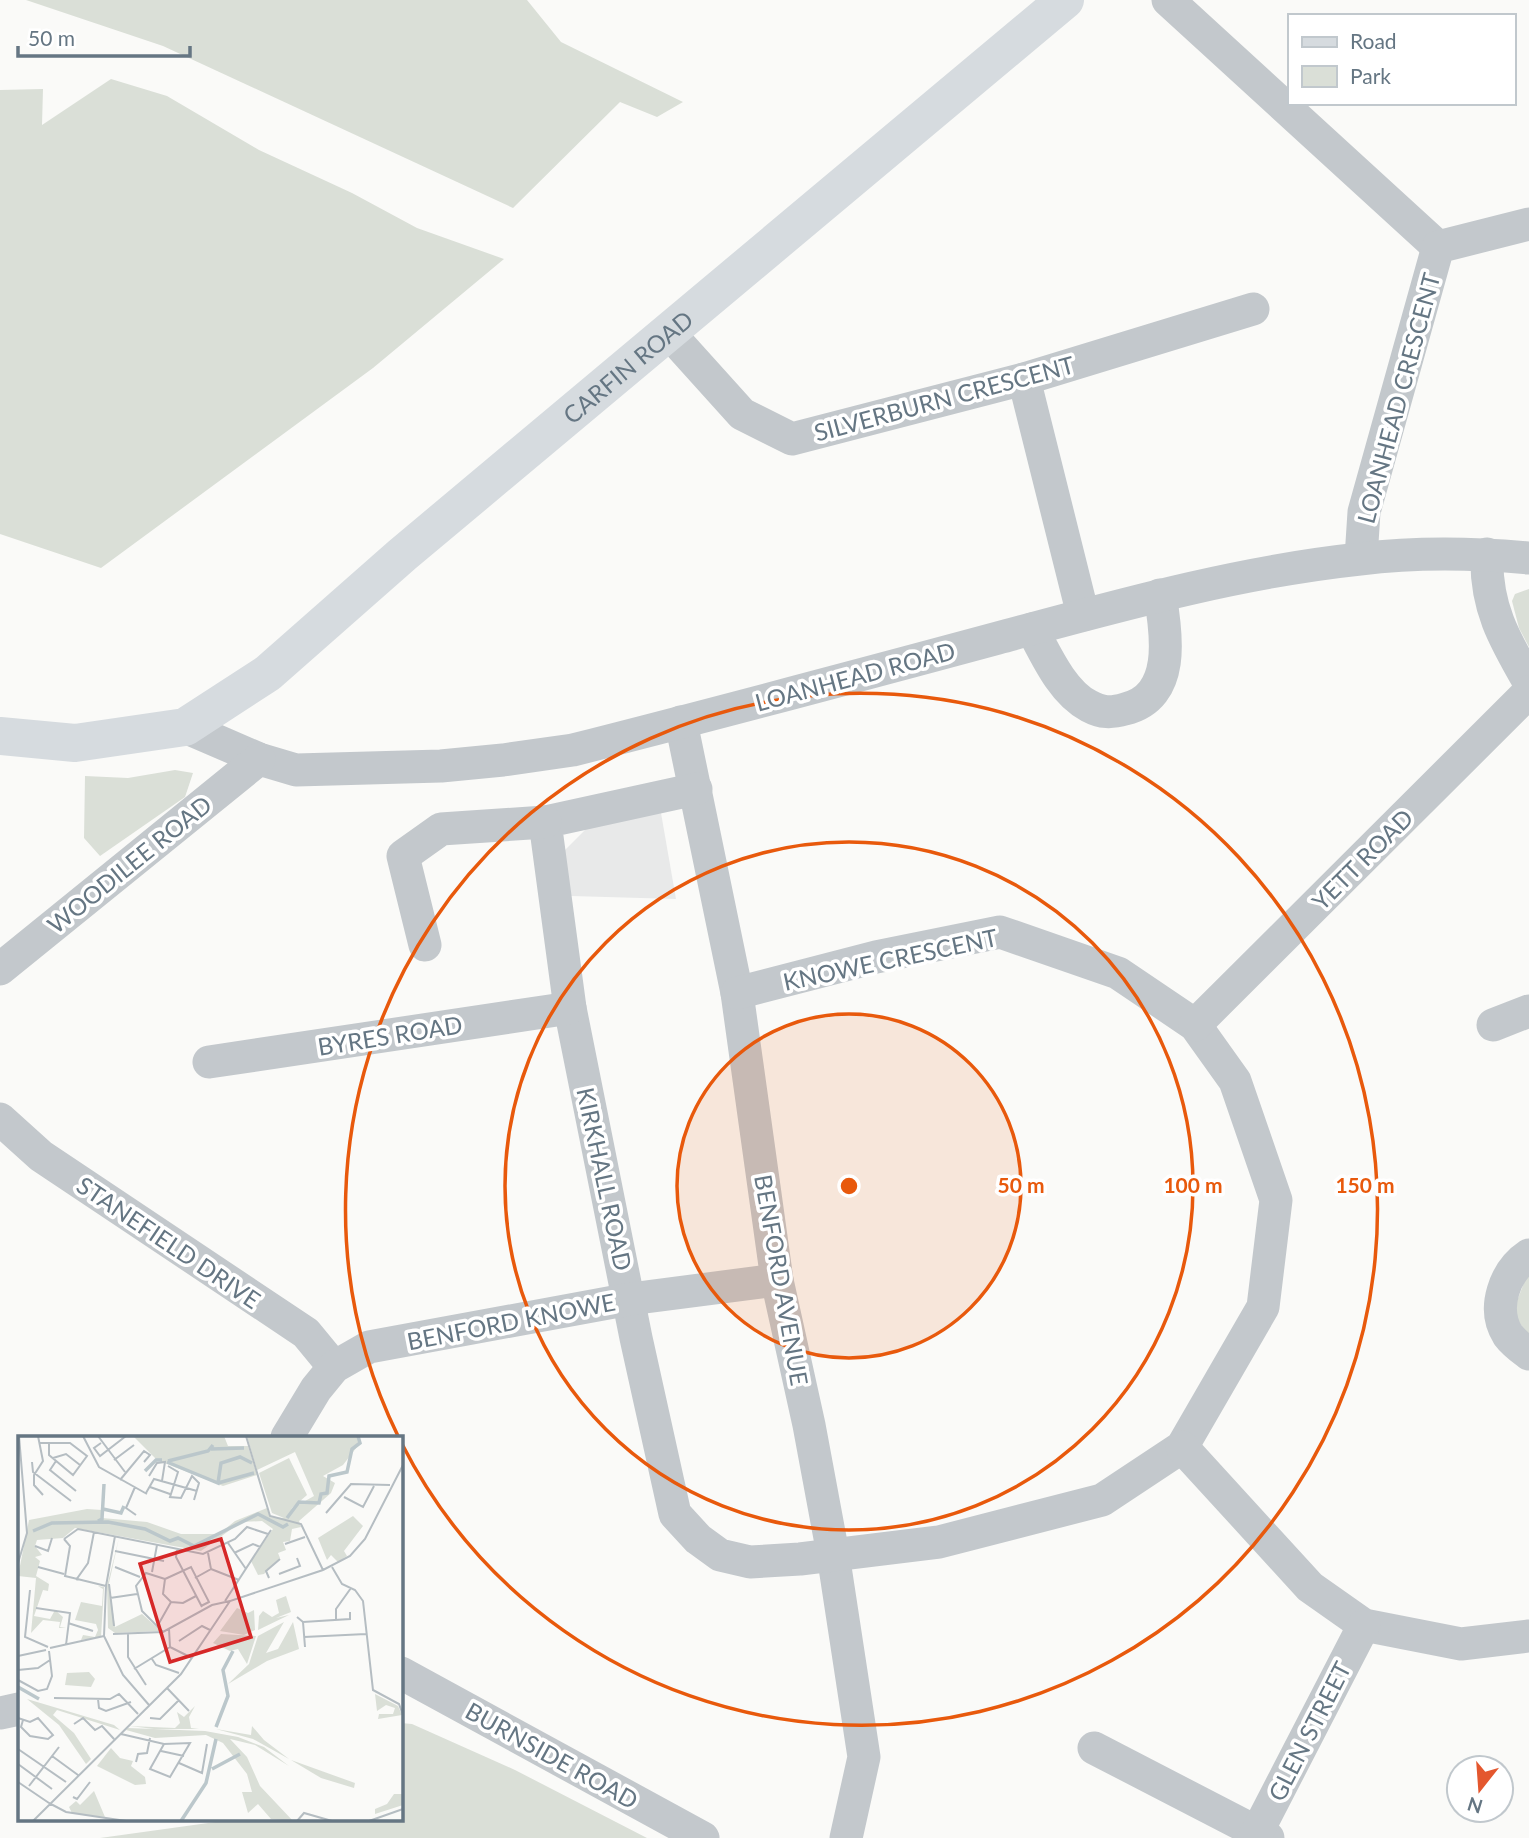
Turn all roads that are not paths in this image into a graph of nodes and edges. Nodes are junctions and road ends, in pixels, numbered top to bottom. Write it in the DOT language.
graph roads {
  1 [pos="1065,0"];
  2 [pos="1168,0"];
  3 [pos="1529,224"];
  4 [pos="1438,247"];
  5 [pos="1253,309"];
  6 [pos="669,333"];
  7 [pos="1024,379"];
  8 [pos="1487,554"];
  9 [pos="1361,558"];
  10 [pos="1529,558"];
  11 [pos="1160,595"];
  12 [pos="1083,615"];
  13 [pos="1032,629"];
  14 [pos="1529,682"];
  15 [pos="1529,692"];
  16 [pos="681,722"];
  17 [pos="185,727"];
  18 [pos="0,736"];
  19 [pos="259,759"];
  20 [pos="696,789"];
  21 [pos="545,822"];
  22 [pos="425,945"];
  23 [pos="0,970"];
  24 [pos="737,993"];
  25 [pos="570,1008"];
  26 [pos="1529,1011"];
  27 [pos="1195,1025"];
  28 [pos="1493,1025"];
  29 [pos="209,1062"];
  30 [pos="0,1119"];
  31 [pos="1529,1255"];
  32 [pos="777,1280"];
  33 [pos="630,1299"];
  34 [pos="1529,1354"];
  35 [pos="334,1367"];
  36 [pos="288,1436"];
  37 [pos="1182,1447"];
  38 [pos="833,1554"];
  39 [pos="1364,1625"];
  40 [pos="1529,1636"];
  41 [pos="402,1674"];
  42 [pos="18,1709"];
  43 [pos="0,1713"];
  44 [pos="1094,1748"];
  45 [pos="1260,1836"];
  46 [pos="703,1838"];
  47 [pos="846,1838"];
  1 -- 6 [label="main road, CARFIN ROAD"];
  2 -- 4 [label="street"];
  3 -- 4 [label="street, LOANHEAD CRESCENT"];
  4 -- 9 [label="street, LOANHEAD CRESCENT"];
  5 -- 7 [label="street, SILVERBURN CRESCENT"];
  6 -- 7 [label="street, SILVERBURN CRESCENT"];
  6 -- 17 [label="main road, CARFIN ROAD"];
  7 -- 12 [label="street"];
  8 -- 9 [label="street, LOANHEAD ROAD"];
  8 -- 10 [label="street, LOANHEAD ROAD"];
  8 -- 14 [label="street"];
  9 -- 11 [label="street, LOANHEAD ROAD"];
  11 -- 12 [label="street, LOANHEAD ROAD"];
  11 -- 13 [label="street"];
  12 -- 13 [label="street, LOANHEAD ROAD"];
  13 -- 16 [label="street, LOANHEAD ROAD"];
  15 -- 27 [label="street, YETT ROAD"];
  16 -- 19 [label="street, LOANHEAD ROAD"];
  16 -- 20 [label="street, BENFORD AVENUE"];
  17 -- 18 [label="main road"];
  17 -- 19 [label="street, LOANHEAD ROAD"];
  19 -- 23 [label="street, WOODILEE ROAD"];
  20 -- 21 [label="street"];
  20 -- 24 [label="street, BENFORD AVENUE"];
  21 -- 22 [label="street"];
  21 -- 25 [label="street, KIRKHALL ROAD"];
  24 -- 27 [label="street, KNOWE CRESCENT"];
  24 -- 32 [label="street, BENFORD AVENUE"];
  25 -- 29 [label="street, BYRES ROAD"];
  25 -- 33 [label="street, KIRKHALL ROAD"];
  26 -- 28 [label="street"];
  27 -- 37 [label="street, KNOWE CRESCENT"];
  30 -- 35 [label="street, STANEFIELD DRIVE"];
  31 -- 34 [label="street"];
  32 -- 33 [label="street, BENFORD KNOWE"];
  32 -- 38 [label="street, BENFORD AVENUE"];
  33 -- 35 [label="street, BENFORD KNOWE"];
  33 -- 38 [label="street, KIRKHALL ROAD"];
  35 -- 36 [label="street, BENFORD KNOWE"];
  37 -- 38 [label="street, KNOWE CRESCENT"];
  37 -- 39 [label="street"];
  38 -- 47 [label="street, BENFORD AVENUE"];
  39 -- 40 [label="street"];
  39 -- 45 [label="street, GLEN STREET"];
  41 -- 46 [label="street, BURNSIDE ROAD"];
  42 -- 43 [label="street"];
  44 -- 45 [label="street"];
}
